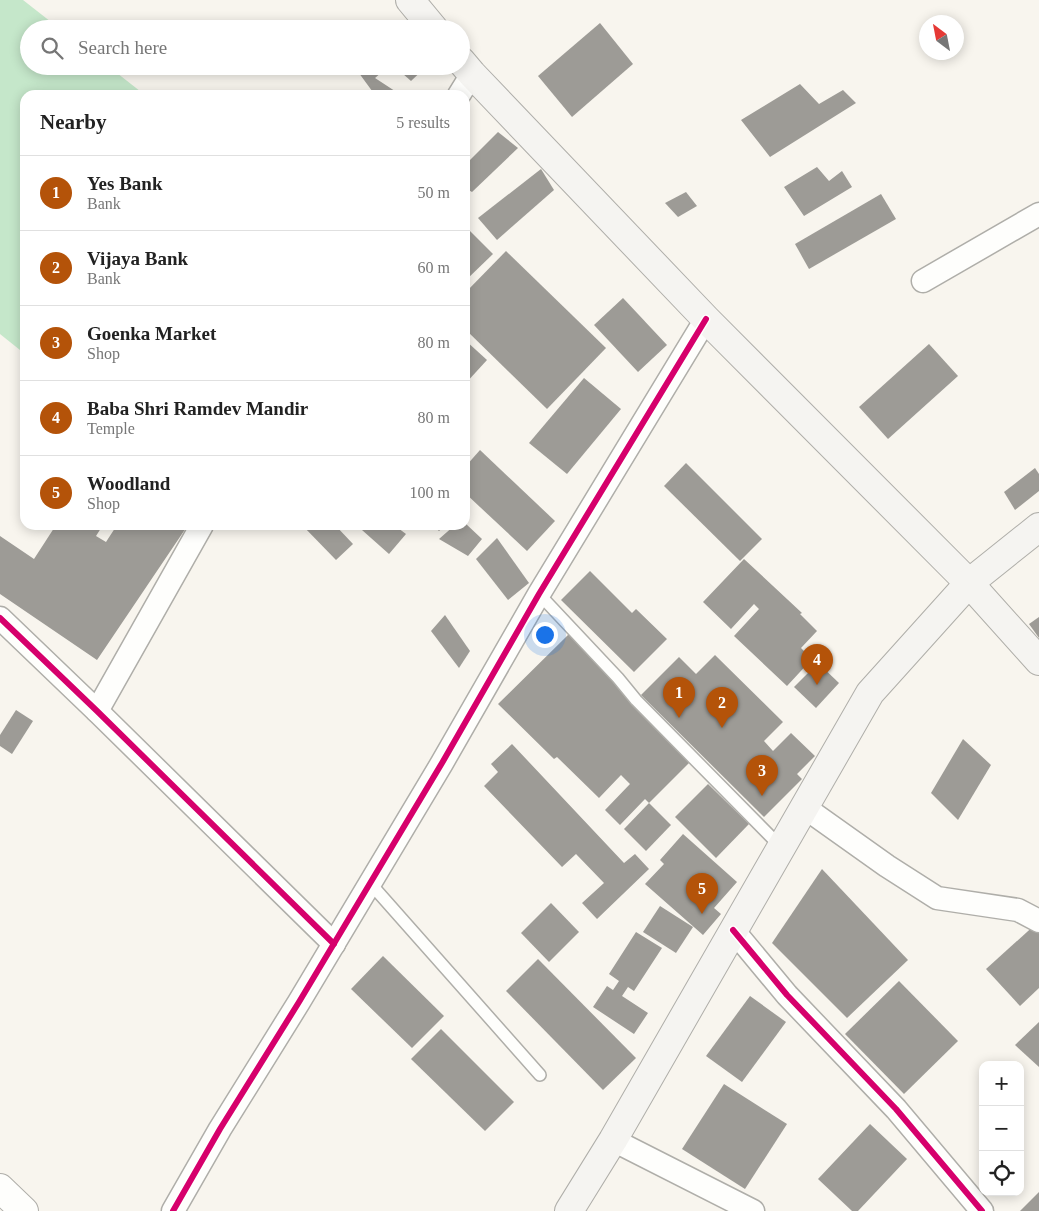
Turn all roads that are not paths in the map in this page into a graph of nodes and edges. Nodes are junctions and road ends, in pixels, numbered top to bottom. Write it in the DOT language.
graph roads {
  1 [pos="410,0"];
  2 [pos="427,20"];
  3 [pos="464,77"];
  4 [pos="1039,214"];
  5 [pos="923,281"];
  6 [pos="706,319"];
  7 [pos="1039,527"];
  8 [pos="199,530"];
  9 [pos="969,583"];
  10 [pos="539,594"];
  11 [pos="0,618"];
  12 [pos="1039,661"];
  13 [pos="97,711"];
  14 [pos="804,807"];
  15 [pos="781,846"];
  16 [pos="370,883"];
  17 [pos="1039,920"];
  18 [pos="733,930"];
  19 [pos="334,944"];
  20 [pos="540,1075"];
  21 [pos="613,1140"];
  22 [pos="0,1188"];
  23 [pos="24,1211"];
  24 [pos="173,1211"];
  25 [pos="569,1211"];
  26 [pos="753,1211"];
  27 [pos="982,1211"];
  1 -- 2 [label="main road"];
  3 -- 6 [label="main road"];
  4 -- 5 [label="street"];
  6 -- 9 [label="main road"];
  6 -- 10 [label="street"];
  7 -- 9 [label="main road"];
  8 -- 13 [label="street"];
  9 -- 12 [label="main road"];
  9 -- 14 [label="main road"];
  10 -- 15 [label="lane"];
  10 -- 16 [label="street"];
  11 -- 13 [label="street"];
  13 -- 19 [label="street"];
  14 -- 15 [label="main road"];
  14 -- 17 [label="street"];
  15 -- 18 [label="main road"];
  16 -- 19 [label="street"];
  16 -- 20 [label="lane"];
  18 -- 21 [label="main road"];
  18 -- 27 [label="street"];
  19 -- 24 [label="street"];
  21 -- 25 [label="main road"];
  21 -- 26 [label="street"];
  22 -- 23 [label="street"];
}
